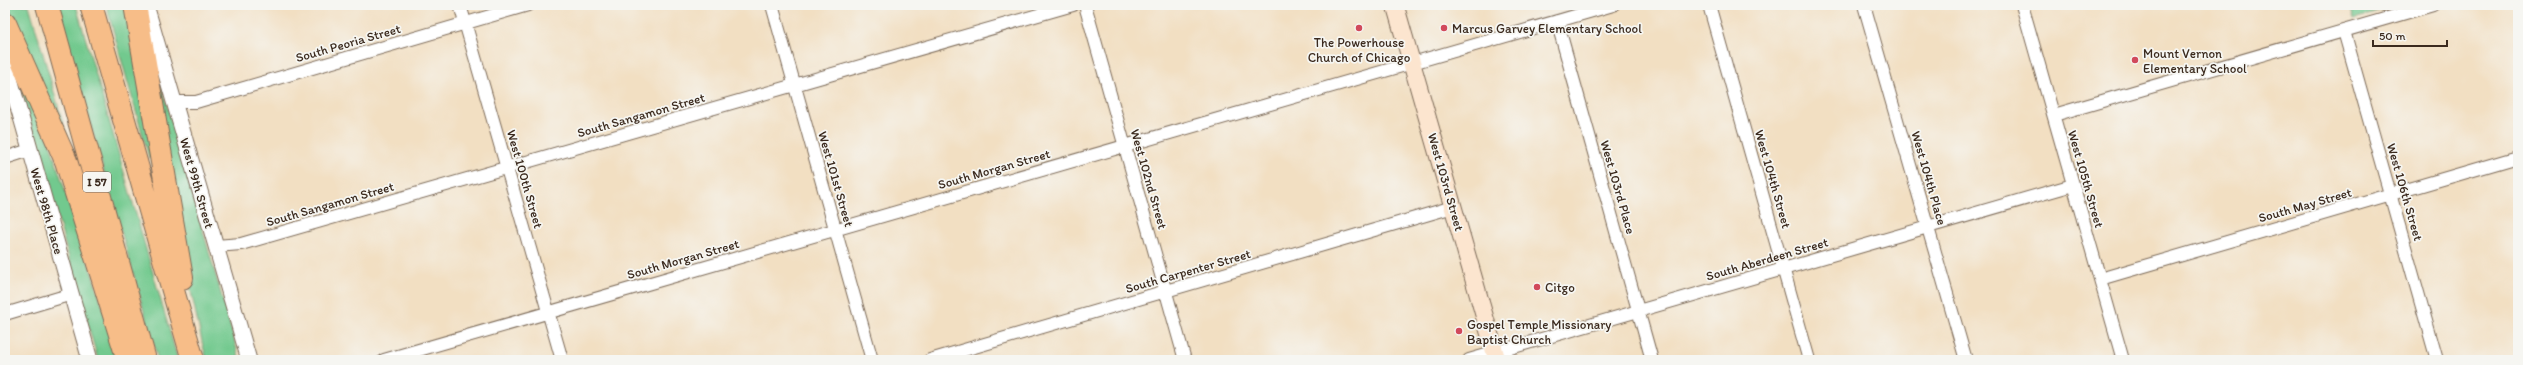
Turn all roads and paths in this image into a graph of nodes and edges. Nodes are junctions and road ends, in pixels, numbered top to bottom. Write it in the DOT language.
graph roads {
  1 [pos="47,5"];
  2 [pos="91,5"];
  3 [pos="135,5"];
  4 [pos="146,5"];
  5 [pos="460,5"];
  6 [pos="528,5"];
  7 [pos="772,5"];
  8 [pos="1073,5"];
  9 [pos="1086,5"];
  10 [pos="1395,5"];
  11 [pos="1613,5"];
  12 [pos="1709,5"];
  13 [pos="1864,5"];
  14 [pos="2022,5"];
  15 [pos="2433,5"];
  16 [pos="1557,21"];
  17 [pos="466,23"];
  18 [pos="5,24"];
  19 [pos="2344,31"];
  20 [pos="5,61"];
  21 [pos="1412,63"];
  22 [pos="795,86"];
  23 [pos="174,102"];
  24 [pos="2054,116"];
  25 [pos="1125,146"];
  26 [pos="30,150"];
  27 [pos="2518,157"];
  28 [pos="5,158"];
  29 [pos="507,169"];
  30 [pos="2073,185"];
  31 [pos="2391,194"];
  32 [pos="1453,207"];
  33 [pos="1929,226"];
  34 [pos="836,230"];
  35 [pos="216,246"];
  36 [pos="1784,269"];
  37 [pos="2100,279"];
  38 [pos="1166,292"];
  39 [pos="72,294"];
  40 [pos="1638,311"];
  41 [pos="548,312"];
  42 [pos="5,314"];
  43 [pos="186,335"];
  44 [pos="1496,356"];
  45 [pos="90,360"];
  46 [pos="128,360"];
  47 [pos="145,360"];
  48 [pos="193,360"];
  49 [pos="250,360"];
  50 [pos="384,360"];
  51 [pos="562,360"];
  52 [pos="872,360"];
  53 [pos="930,360"];
  54 [pos="1185,360"];
  55 [pos="1469,360"];
  56 [pos="1652,360"];
  57 [pos="1809,360"];
  58 [pos="1966,360"];
  59 [pos="2123,360"];
  60 [pos="2437,360"];
  1 -- 47 [label="highway, I 57"];
  2 -- 43 [label="highway"];
  3 -- 43 [label="highway"];
  4 -- 23 [label="street, West 99th Street"];
  5 -- 17 [label="street, West 100th Street"];
  6 -- 17 [label="street, South Peoria Street"];
  7 -- 22 [label="street, West 101st Street"];
  8 -- 22 [label="street, South Sangamon Street"];
  9 -- 25 [label="street, West 102nd Street"];
  10 -- 21 [label="main road, West 103rd Street"];
  11 -- 16 [label="street, South Morgan Street"];
  12 -- 36 [label="street, West 104th Street"];
  13 -- 33 [label="street, West 104th Place"];
  14 -- 24 [label="street, West 105th Street"];
  15 -- 19 [label="street"];
  16 -- 21 [label="street, South Morgan Street"];
  16 -- 40 [label="street, West 103rd Place"];
  17 -- 23 [label="street, South Peoria Street"];
  17 -- 29 [label="street, West 100th Street"];
  18 -- 46 [label="highway"];
  19 -- 24 [label="street"];
  19 -- 31 [label="street, West 106th Street"];
  20 -- 26 [label="street, West 98th Place"];
  21 -- 25 [label="street, South Morgan Street"];
  21 -- 32 [label="main road, West 103rd Street"];
  22 -- 29 [label="street, South Sangamon Street"];
  22 -- 34 [label="street, West 101st Street"];
  23 -- 35 [label="street, West 99th Street"];
  24 -- 30 [label="street, West 105th Street"];
  25 -- 34 [label="street, South Morgan Street"];
  25 -- 38 [label="street, West 102nd Street"];
  26 -- 28 [label="street"];
  26 -- 39 [label="street, West 98th Place"];
  27 -- 31 [label="street, South May Street"];
  29 -- 35 [label="street, South Sangamon Street"];
  29 -- 41 [label="street, West 100th Street"];
  30 -- 33 [label="street, South Aberdeen Street"];
  30 -- 37 [label="street, West 105th Street"];
  31 -- 37 [label="street, South May Street"];
  31 -- 60 [label="street, West 106th Street"];
  32 -- 38 [label="street, South Carpenter Street"];
  32 -- 44 [label="main road, West 103rd Street"];
  33 -- 36 [label="street, South Aberdeen Street"];
  33 -- 58 [label="street, West 104th Place"];
  34 -- 41 [label="street, South Morgan Street"];
  34 -- 52 [label="street, West 101st Street"];
  35 -- 49 [label="street, West 99th Street"];
  36 -- 40 [label="street, South Aberdeen Street"];
  36 -- 57 [label="street, West 104th Street"];
  37 -- 59 [label="street, West 105th Street"];
  38 -- 53 [label="street, South Carpenter Street"];
  38 -- 54 [label="street, West 102nd Street"];
  39 -- 42 [label="street"];
  39 -- 45 [label="street, West 98th Place"];
  40 -- 44 [label="street, South Aberdeen Street"];
  40 -- 56 [label="street, West 103rd Place"];
  41 -- 50 [label="street, South Morgan Street"];
  41 -- 51 [label="street, West 100th Street"];
  43 -- 48 [label="highway"];
  44 -- 55 [label="street, South Aberdeen Street"];
}
